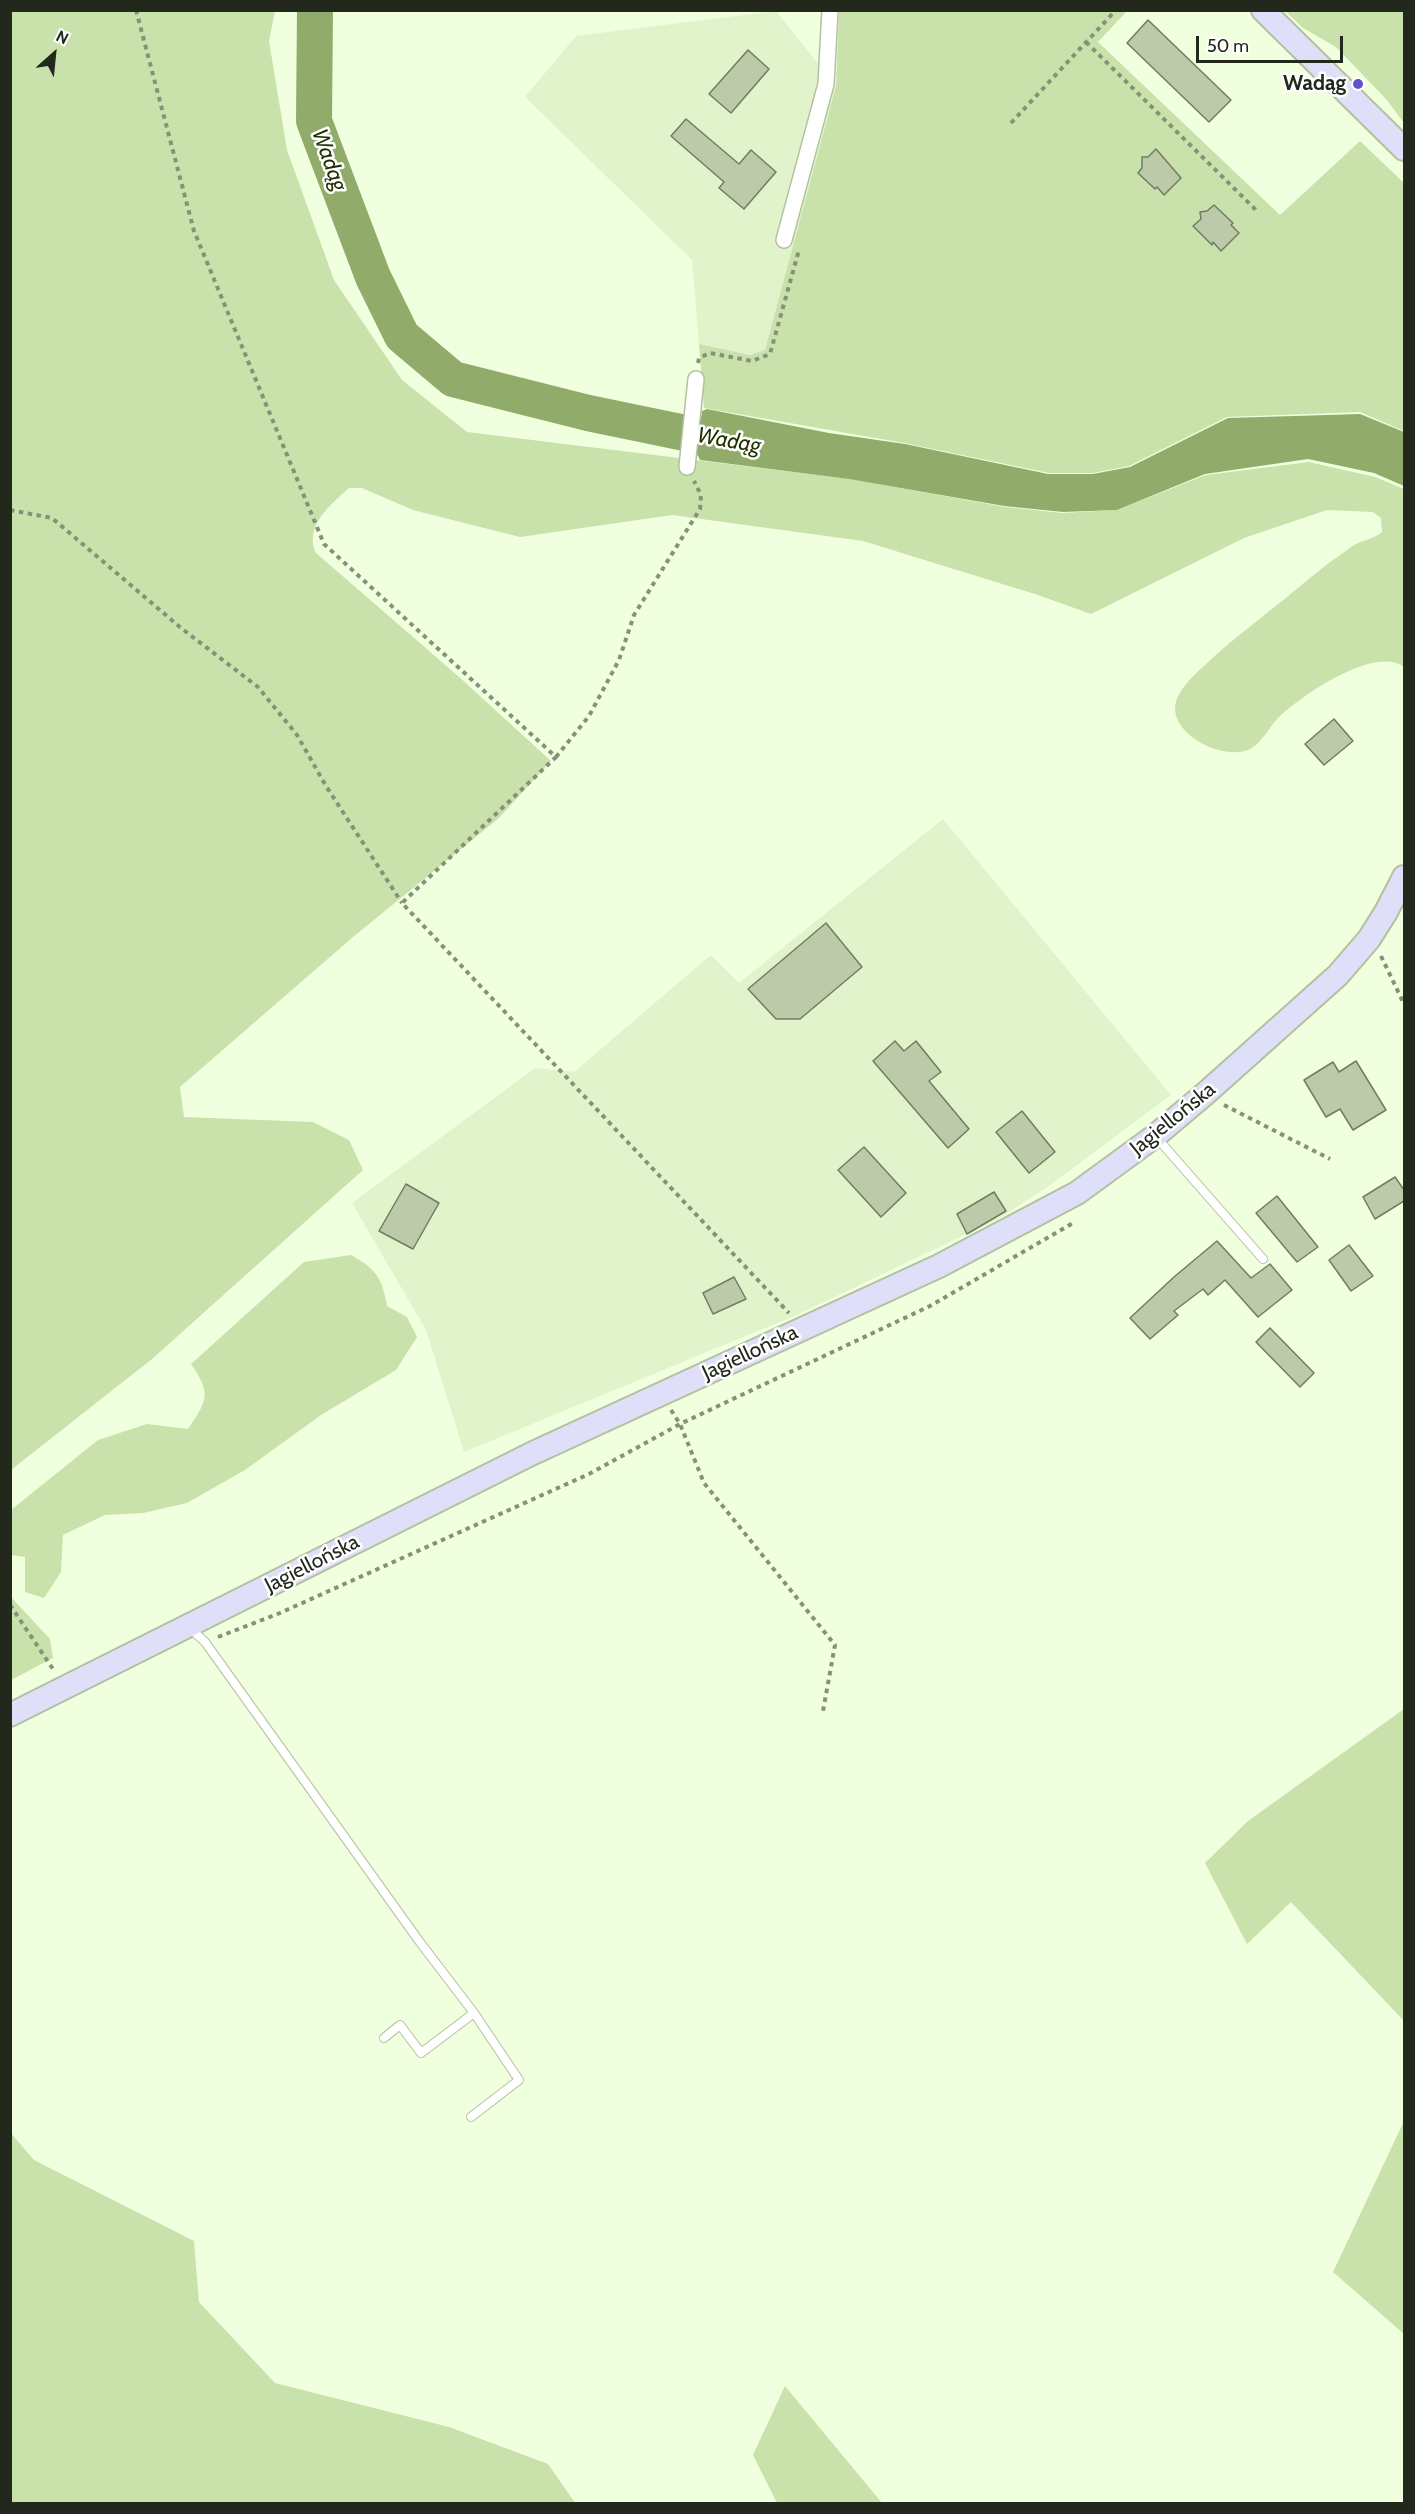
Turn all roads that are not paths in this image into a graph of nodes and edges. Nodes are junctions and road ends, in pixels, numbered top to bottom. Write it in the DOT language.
graph roads {
  1 [pos="830,10"];
  2 [pos="1263,10"];
  3 [pos="1404,149"];
  4 [pos="784,240"];
  5 [pos="696,379"];
  6 [pos="687,467"];
  7 [pos="1404,877"];
  8 [pos="1155,1136"];
  9 [pos="1263,1259"];
  10 [pos="197,1634"];
  11 [pos="10,1715"];
  12 [pos="474,2013"];
  13 [pos="384,2038"];
  14 [pos="471,2117"];
  1 -- 4 [label="street"];
  2 -- 3 [label="street"];
  5 -- 6 [label="street"];
  7 -- 8 [label="street, Jagiellońska"];
  8 -- 9 [label="lane"];
  8 -- 10 [label="street, Jagiellońska"];
  10 -- 11 [label="street, Jagiellońska"];
  10 -- 12 [label="lane"];
  12 -- 13 [label="lane"];
  12 -- 14 [label="lane"];
}
